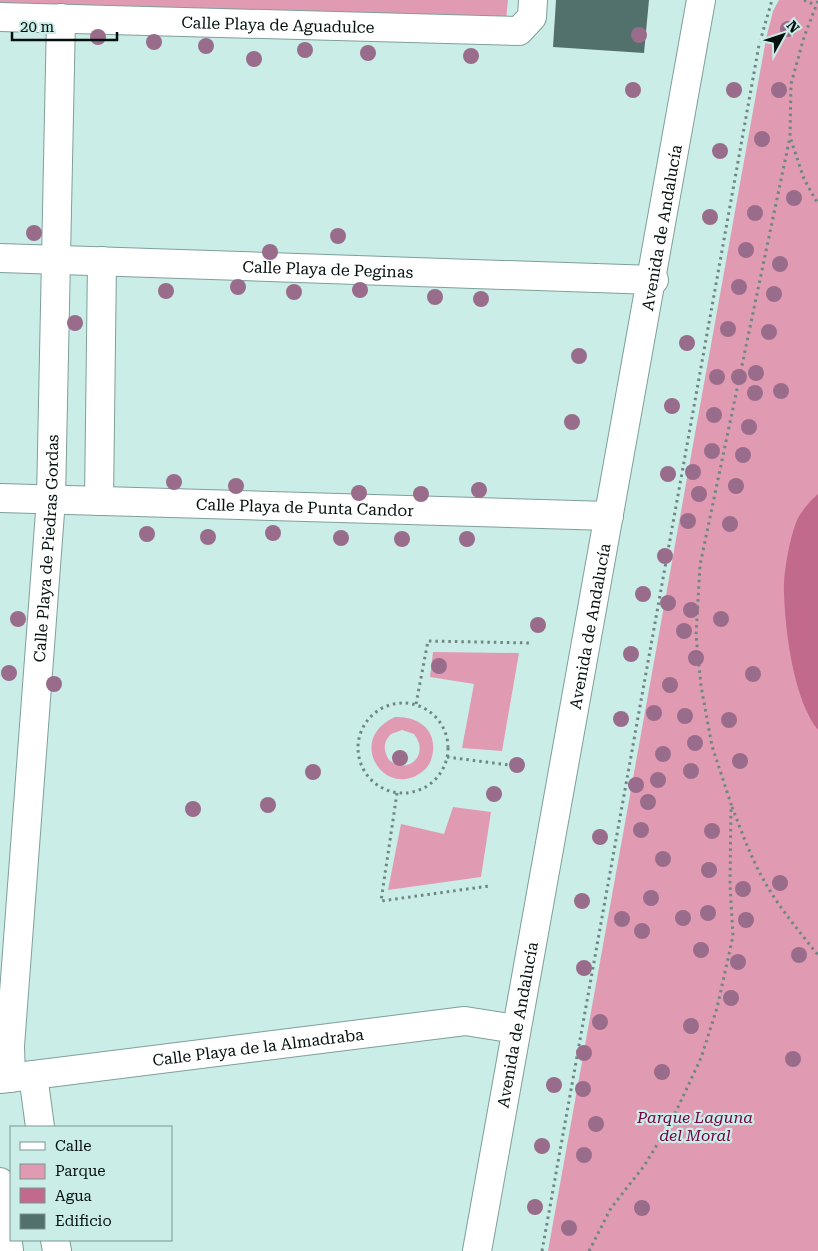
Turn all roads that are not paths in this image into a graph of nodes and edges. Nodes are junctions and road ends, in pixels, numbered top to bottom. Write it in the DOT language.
graph roads {
  1 [pos="534,0"];
  2 [pos="701,0"];
  3 [pos="0,17"];
  4 [pos="61,18"];
  5 [pos="0,258"];
  6 [pos="56,260"];
  7 [pos="102,261"];
  8 [pos="654,280"];
  9 [pos="0,498"];
  10 [pos="51,499"];
  11 [pos="99,501"];
  12 [pos="610,516"];
  13 [pos="516,1029"];
  14 [pos="15,1077"];
  15 [pos="40,1126"];
  16 [pos="0,1182"];
  17 [pos="8,1251"];
  18 [pos="476,1251"];
  1 -- 4 [label="street, Calle Playa de Aguadulce"];
  2 -- 8 [label="street, Avenida de Andalucía"];
  3 -- 4 [label="street, Calle Playa de Aguadulce"];
  4 -- 6 [label="street, Calle Playa de Piedras Gordas"];
  5 -- 6 [label="street, Calle Playa de Peginas"];
  6 -- 7 [label="street, Calle Playa de Peginas"];
  6 -- 10 [label="street, Calle Playa de Piedras Gordas"];
  7 -- 8 [label="street, Calle Playa de Peginas"];
  7 -- 11 [label="street"];
  8 -- 12 [label="street, Avenida de Andalucía"];
  9 -- 10 [label="street, Calle Playa de Punta Candor"];
  10 -- 11 [label="street, Calle Playa de Punta Candor"];
  10 -- 14 [label="street, Calle Playa de Piedras Gordas"];
  11 -- 12 [label="street, Calle Playa de Punta Candor"];
  12 -- 13 [label="street, Avenida de Andalucía"];
  13 -- 14 [label="street, Calle Playa de la Almadraba"];
  13 -- 18 [label="street, Avenida de Andalucía"];
  14 -- 15 [label="street, Calle Playa de Piedras Gordas"];
  16 -- 17 [label="street"];
}
